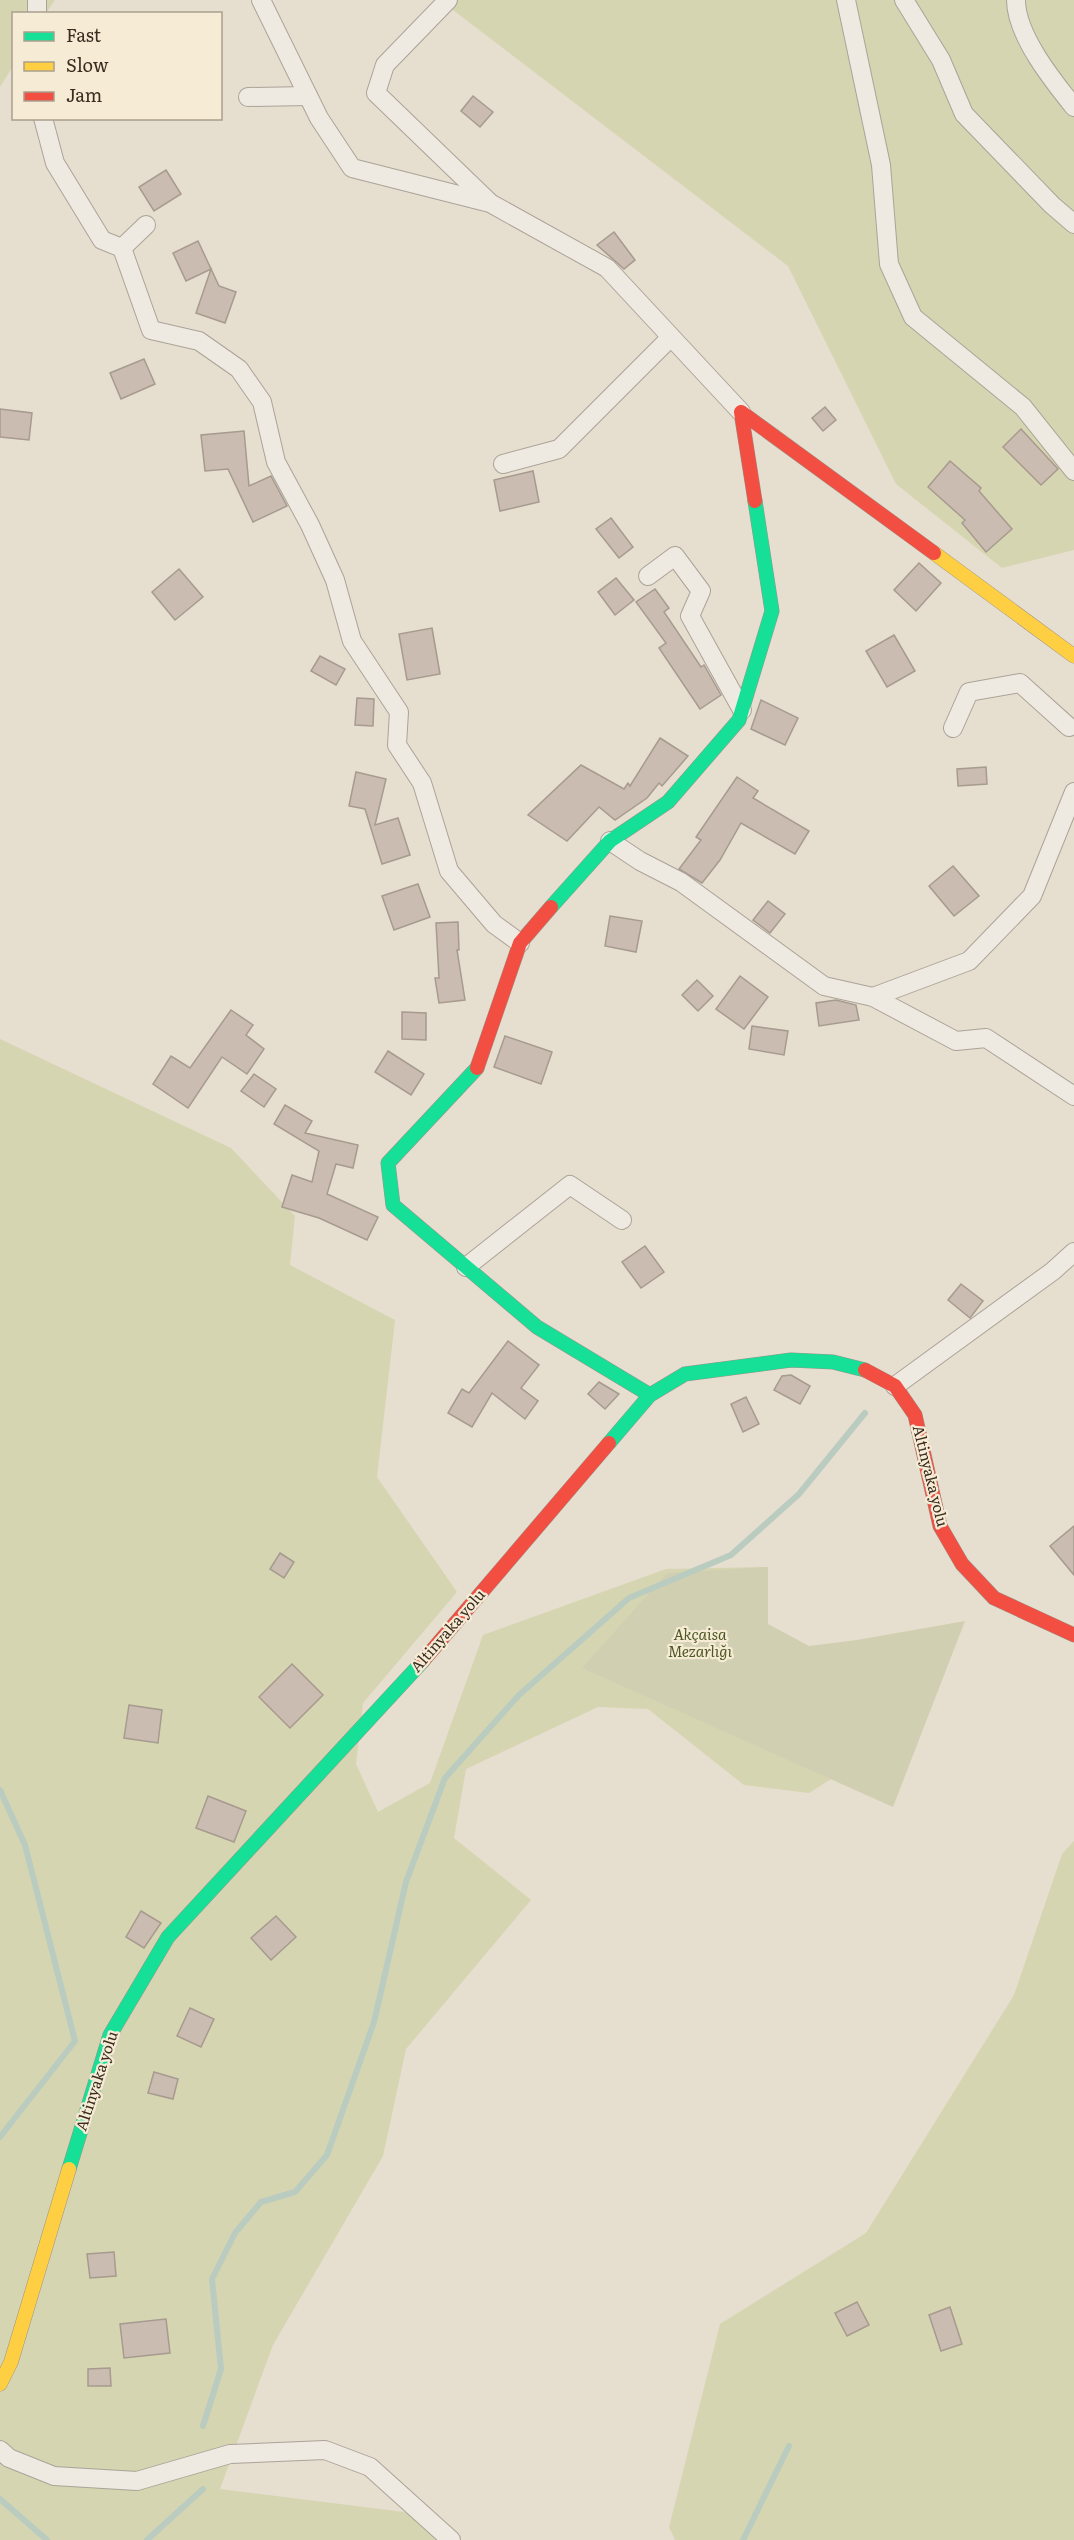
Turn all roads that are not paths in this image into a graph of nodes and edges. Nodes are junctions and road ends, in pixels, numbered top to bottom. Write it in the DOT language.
graph roads {
  1 [pos="261,0"];
  2 [pos="448,0"];
  3 [pos="846,0"];
  4 [pos="904,0"];
  5 [pos="1016,5"];
  6 [pos="308,96"];
  7 [pos="248,97"];
  8 [pos="1074,107"];
  9 [pos="44,120"];
  10 [pos="490,203"];
  11 [pos="1074,224"];
  12 [pos="146,225"];
  13 [pos="123,248"];
  14 [pos="671,337"];
  15 [pos="741,412"];
  16 [pos="503,464"];
  17 [pos="1074,471"];
  18 [pos="648,576"];
  19 [pos="1074,656"];
  20 [pos="742,710"];
  21 [pos="953,728"];
  22 [pos="1072,730"];
  23 [pos="1074,792"];
  24 [pos="1070,810"];
  25 [pos="610,841"];
  26 [pos="520,943"];
  27 [pos="873,997"];
  28 [pos="1074,1096"];
  29 [pos="622,1220"];
  30 [pos="1074,1252"];
  31 [pos="466,1267"];
  32 [pos="894,1386"];
  33 [pos="650,1395"];
  34 [pos="1074,1635"];
  35 [pos="0,2384"];
  36 [pos="0,2450"];
  37 [pos="450,2540"];
  1 -- 6 [label="street"];
  2 -- 10 [label="street"];
  3 -- 17 [label="street"];
  4 -- 11 [label="street"];
  5 -- 8 [label="street"];
  6 -- 7 [label="street"];
  6 -- 10 [label="street"];
  9 -- 13 [label="street"];
  10 -- 14 [label="street"];
  12 -- 13 [label="street"];
  13 -- 26 [label="street"];
  14 -- 15 [label="street"];
  14 -- 16 [label="street"];
  15 -- 19 [label="main road"];
  15 -- 20 [label="main road"];
  18 -- 20 [label="street"];
  20 -- 25 [label="main road"];
  21 -- 22 [label="street"];
  23 -- 24 [label="street"];
  24 -- 27 [label="street"];
  25 -- 26 [label="main road"];
  25 -- 27 [label="street"];
  26 -- 31 [label="main road"];
  27 -- 28 [label="street"];
  29 -- 31 [label="street"];
  30 -- 32 [label="street"];
  31 -- 33 [label="main road"];
  32 -- 33 [label="main road, Altinyaka yolu"];
  32 -- 34 [label="main road, Altinyaka yolu"];
  33 -- 35 [label="main road, Altinyaka yolu"];
  36 -- 37 [label="street"];
}
